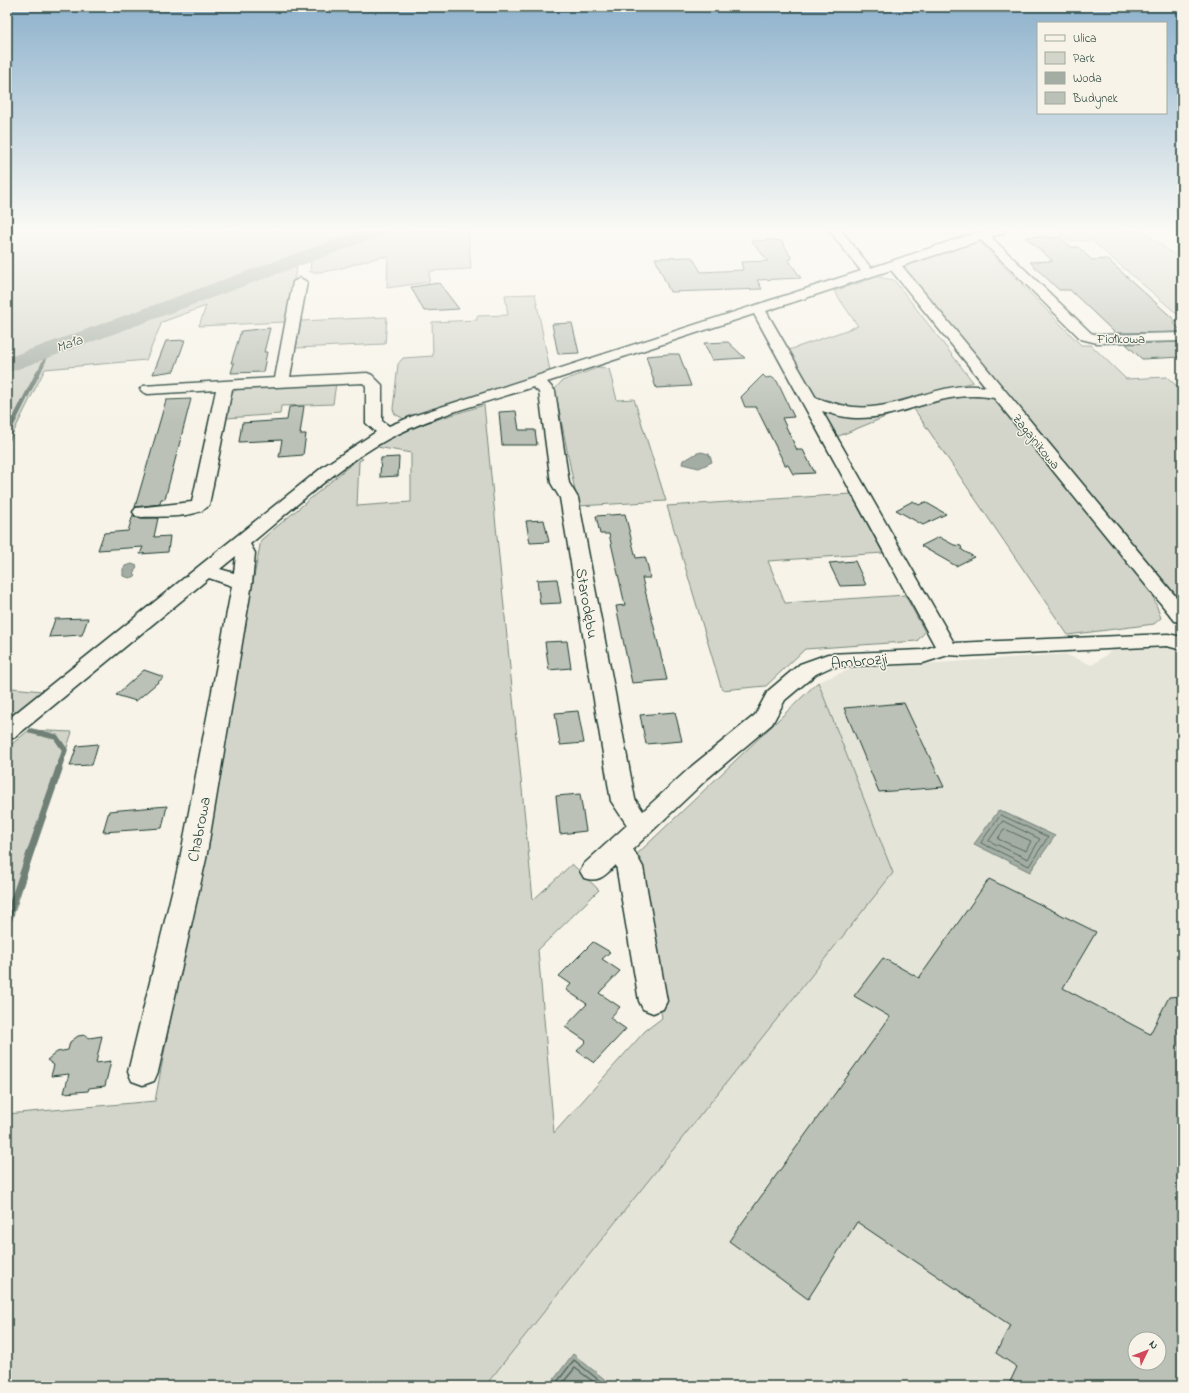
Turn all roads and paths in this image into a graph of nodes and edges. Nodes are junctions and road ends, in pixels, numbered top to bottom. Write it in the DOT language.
graph roads {
  1 [pos="298,295"];
  2 [pos="798,295"];
  3 [pos="918,295"];
  4 [pos="1044,295"];
  5 [pos="758,308"];
  6 [pos="1182,337"];
  7 [pos="282,381"];
  8 [pos="536,381"];
  9 [pos="225,385"];
  10 [pos="148,389"];
  11 [pos="999,394"];
  12 [pos="811,402"];
  13 [pos="386,432"];
  14 [pos="142,512"];
  15 [pos="239,545"];
  16 [pos="208,571"];
  17 [pos="242,583"];
  18 [pos="1182,617"];
  19 [pos="1182,644"];
  20 [pos="947,649"];
  21 [pos="7,732"];
  22 [pos="644,824"];
  23 [pos="616,850"];
  24 [pos="593,871"];
  25 [pos="654,1001"];
  26 [pos="142,1072"];
  1 -- 7 [label="street"];
  2 -- 5 [label="street"];
  3 -- 11 [label="street, Zagajnikowa"];
  4 -- 6 [label="street, Fiołkowa"];
  5 -- 8 [label="street"];
  5 -- 12 [label="street"];
  7 -- 9 [label="street"];
  7 -- 13 [label="street"];
  8 -- 13 [label="street"];
  8 -- 22 [label="street, Starodębu"];
  9 -- 10 [label="street"];
  9 -- 14 [label="street"];
  11 -- 12 [label="street"];
  11 -- 18 [label="street, Zagajnikowa"];
  12 -- 20 [label="street"];
  13 -- 15 [label="street"];
  15 -- 16 [label="street"];
  15 -- 17 [label="street, Chabrowa"];
  16 -- 17 [label="street"];
  16 -- 21 [label="street"];
  17 -- 26 [label="street, Chabrowa"];
  19 -- 20 [label="street, Ambrozji"];
  20 -- 22 [label="street, Ambrozji"];
  22 -- 23 [label="street, Ambrozji"];
  23 -- 24 [label="street, Ambrozji"];
  23 -- 25 [label="street"];
}
